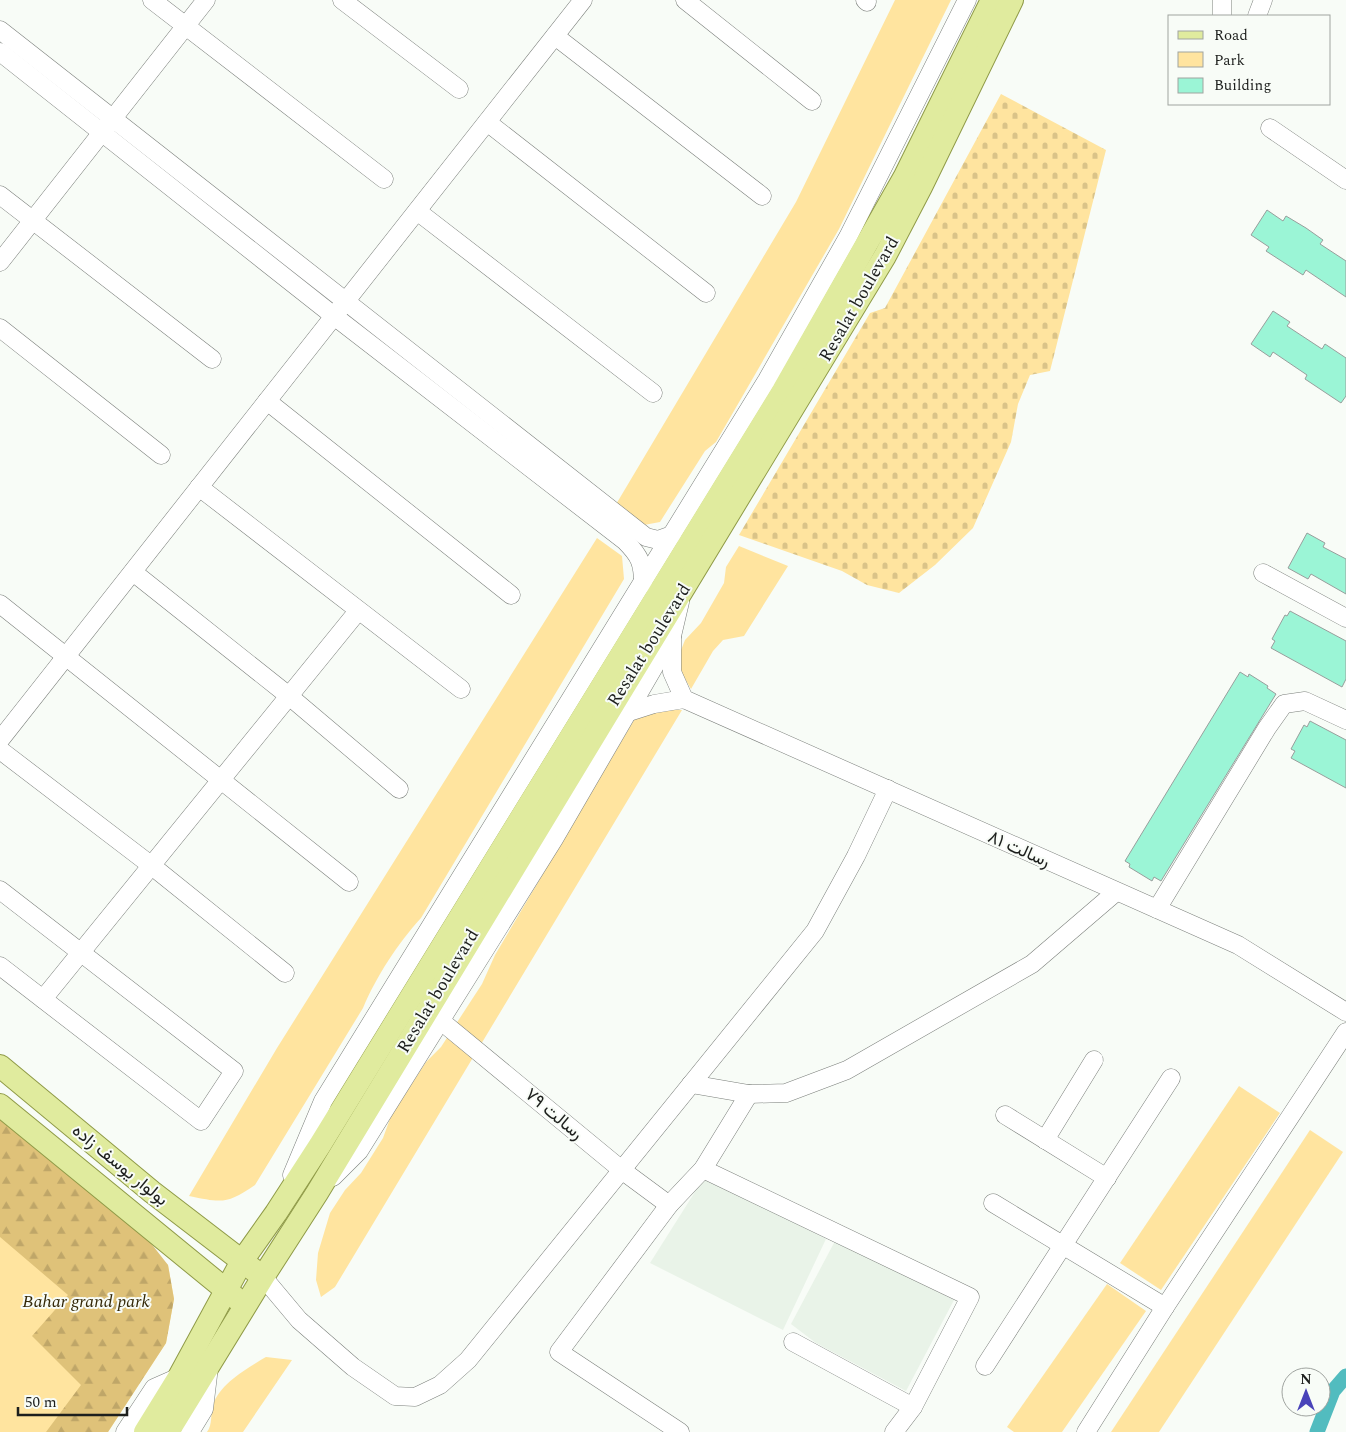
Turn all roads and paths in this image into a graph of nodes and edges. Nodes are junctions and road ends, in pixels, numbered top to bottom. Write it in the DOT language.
graph roads {
  1 [pos="152,0"];
  2 [pos="206,0"];
  3 [pos="342,0"];
  4 [pos="583,0"];
  5 [pos="685,0"];
  6 [pos="967,0"];
  7 [pos="992,0"];
  8 [pos="1012,0"];
  9 [pos="1263,0"];
  10 [pos="1257,15"];
  11 [pos="186,26"];
  12 [pos="0,30"];
  13 [pos="555,36"];
  14 [pos="0,52"];
  15 [pos="458,89"];
  16 [pos="812,101"];
  17 [pos="487,122"];
  18 [pos="107,126"];
  19 [pos="1270,128"];
  20 [pos="384,179"];
  21 [pos="1346,180"];
  22 [pos="0,195"];
  23 [pos="762,196"];
  24 [pos="417,210"];
  25 [pos="33,221"];
  26 [pos="0,262"];
  27 [pos="706,293"];
  28 [pos="346,301"];
  29 [pos="334,316"];
  30 [pos="0,328"];
  31 [pos="212,359"];
  32 [pos="654,393"];
  33 [pos="267,401"];
  34 [pos="161,455"];
  35 [pos="199,487"];
  36 [pos="630,534"];
  37 [pos="672,535"];
  38 [pos="133,572"];
  39 [pos="1263,574"];
  40 [pos="643,584"];
  41 [pos="683,589"];
  42 [pos="511,595"];
  43 [pos="0,604"];
  44 [pos="358,611"];
  45 [pos="1346,618"];
  46 [pos="672,636"];
  47 [pos="67,656"];
  48 [pos="461,689"];
  49 [pos="289,696"];
  50 [pos="684,699"];
  51 [pos="629,712"];
  52 [pos="1345,719"];
  53 [pos="0,740"];
  54 [pos="0,750"];
  55 [pos="221,780"];
  56 [pos="399,789"];
  57 [pos="888,789"];
  58 [pos="152,866"];
  59 [pos="349,882"];
  60 [pos="0,890"];
  61 [pos="1116,892"];
  62 [pos="1157,908"];
  63 [pos="82,953"];
  64 [pos="0,966"];
  65 [pos="285,973"];
  66 [pos="43,998"];
  67 [pos="1346,1012"];
  68 [pos="441,1021"];
  69 [pos="1346,1032"];
  70 [pos="1094,1060"];
  71 [pos="0,1066"];
  72 [pos="1171,1078"];
  73 [pos="691,1084"];
  74 [pos="749,1094"];
  75 [pos="0,1105"];
  76 [pos="1005,1116"];
  77 [pos="1045,1140"];
  78 [pos="703,1169"];
  79 [pos="623,1171"];
  80 [pos="1107,1178"];
  81 [pos="317,1193"];
  82 [pos="993,1202"];
  83 [pos="669,1206"];
  84 [pos="276,1214"];
  85 [pos="1063,1245"];
  86 [pos="242,1261"];
  87 [pos="263,1277"];
  88 [pos="226,1289"];
  89 [pos="246,1305"];
  90 [pos="1165,1307"];
  91 [pos="793,1342"];
  92 [pos="210,1362"];
  93 [pos="985,1366"];
  94 [pos="179,1378"];
  95 [pos="913,1407"];
  96 [pos="125,1432"];
  97 [pos="145,1432"];
  98 [pos="168,1432"];
  99 [pos="190,1432"];
  100 [pos="680,1432"];
  101 [pos="894,1432"];
  102 [pos="1086,1432"];
  1 -- 11 [label="street"];
  2 -- 11 [label="street"];
  3 -- 15 [label="street"];
  4 -- 13 [label="street"];
  5 -- 16 [label="street"];
  6 -- 37 [label="street"];
  7 -- 84 [label="main road, Resalat boulevard"];
  8 -- 41 [label="main road, Resalat boulevard"];
  9 -- 10 [label="street"];
  11 -- 18 [label="street"];
  11 -- 20 [label="street"];
  12 -- 18 [label="street"];
  13 -- 17 [label="street"];
  13 -- 23 [label="street"];
  14 -- 18 [label="street"];
  17 -- 24 [label="street"];
  17 -- 27 [label="street"];
  18 -- 25 [label="street"];
  18 -- 28 [label="street"];
  18 -- 29 [label="street"];
  19 -- 21 [label="street"];
  22 -- 25 [label="street"];
  24 -- 28 [label="street"];
  24 -- 32 [label="street"];
  25 -- 26 [label="street"];
  25 -- 31 [label="street"];
  28 -- 29 [label="street"];
  28 -- 36 [label="street"];
  29 -- 33 [label="street"];
  29 -- 36 [label="street"];
  30 -- 34 [label="street"];
  33 -- 35 [label="street"];
  33 -- 42 [label="street"];
  35 -- 38 [label="street"];
  35 -- 44 [label="street"];
  36 -- 37 [label="street"];
  36 -- 40 [label="street"];
  37 -- 40 [label="street"];
  38 -- 47 [label="street"];
  38 -- 49 [label="street"];
  39 -- 45 [label="street"];
  40 -- 84 [label="street"];
  41 -- 46 [label="street"];
  41 -- 81 [label="main road, Resalat boulevard"];
  43 -- 47 [label="street"];
  44 -- 48 [label="street"];
  44 -- 49 [label="street"];
  46 -- 50 [label="street"];
  46 -- 51 [label="street"];
  47 -- 53 [label="street"];
  47 -- 55 [label="street"];
  49 -- 55 [label="street"];
  49 -- 56 [label="street"];
  50 -- 51 [label="street"];
  50 -- 57 [label="street, رسالت ۸۱"];
  51 -- 68 [label="street"];
  52 -- 62 [label="street"];
  54 -- 58 [label="street"];
  55 -- 58 [label="street"];
  55 -- 59 [label="street"];
  57 -- 61 [label="street, رسالت ۸۱"];
  57 -- 73 [label="street"];
  58 -- 63 [label="street"];
  58 -- 65 [label="street"];
  60 -- 63 [label="street"];
  61 -- 62 [label="street, رسالت ۸۱"];
  61 -- 74 [label="street"];
  62 -- 67 [label="street, رسالت ۸۱"];
  63 -- 66 [label="street"];
  63 -- 66 [label="street"];
  64 -- 66 [label="street"];
  68 -- 79 [label="street, رسالت ۷۹"];
  68 -- 81 [label="street"];
  69 -- 90 [label="street"];
  70 -- 77 [label="street"];
  71 -- 86 [label="main road, بولوار یوسف زاده"];
  72 -- 80 [label="street"];
  73 -- 74 [label="street"];
  73 -- 79 [label="street"];
  74 -- 78 [label="street"];
  75 -- 88 [label="main road, بولوار یوسف زاده"];
  76 -- 77 [label="street"];
  77 -- 80 [label="street"];
  78 -- 83 [label="street"];
  78 -- 95 [label="street"];
  79 -- 83 [label="street, رسالت ۷۹"];
  79 -- 87 [label="street"];
  80 -- 85 [label="street"];
  81 -- 87 [label="main road, Resalat boulevard"];
  82 -- 85 [label="street"];
  83 -- 100 [label="street"];
  84 -- 86 [label="main road, Resalat boulevard"];
  85 -- 90 [label="street"];
  85 -- 93 [label="street"];
  86 -- 87 [label="main road, بولوار یوسف زاده"];
  86 -- 88 [label="main road, Resalat boulevard"];
  87 -- 89 [label="main road, Resalat boulevard"];
  88 -- 89 [label="main road, بولوار یوسف زاده"];
  88 -- 94 [label="main road"];
  89 -- 92 [label="main road"];
  90 -- 102 [label="street"];
  91 -- 95 [label="street"];
  92 -- 98 [label="main road"];
  92 -- 99 [label="street"];
  94 -- 96 [label="street"];
  94 -- 97 [label="main road"];
  95 -- 101 [label="street"];
}
